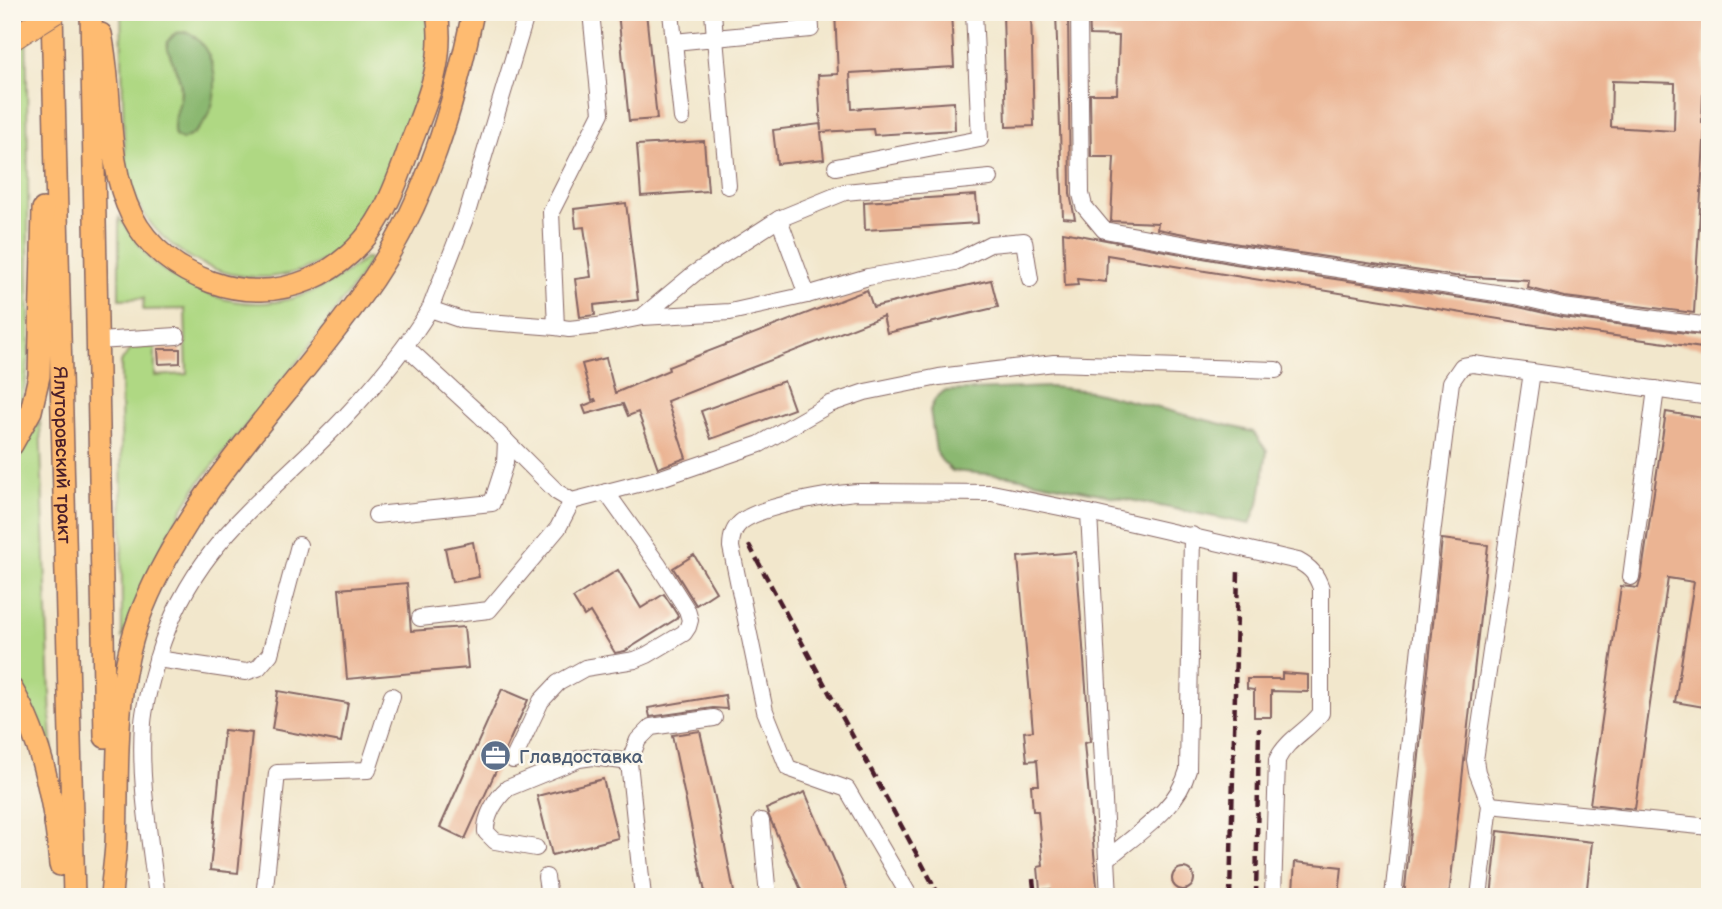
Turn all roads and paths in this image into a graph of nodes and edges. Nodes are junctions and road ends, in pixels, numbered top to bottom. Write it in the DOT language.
graph roads {
  1 [pos="53,12"];
  2 [pos="91,12"];
  3 [pos="97,12"];
  4 [pos="436,12"];
  5 [pos="473,12"];
  6 [pos="527,12"];
  7 [pos="591,12"];
  8 [pos="671,12"];
  9 [pos="713,12"];
  10 [pos="810,12"];
  11 [pos="974,12"];
  12 [pos="1079,12"];
  13 [pos="715,38"];
  14 [pos="12,39"];
  15 [pos="674,42"];
  16 [pos="54,96"];
  17 [pos="682,118"];
  18 [pos="836,167"];
  19 [pos="990,178"];
  20 [pos="728,186"];
  21 [pos="779,219"];
  22 [pos="1030,279"];
  23 [pos="807,295"];
  24 [pos="430,309"];
  25 [pos="642,317"];
  26 [pos="1710,326"];
  27 [pos="556,327"];
  28 [pos="177,336"];
  29 [pos="98,341"];
  30 [pos="406,347"];
  31 [pos="1276,370"];
  32 [pos="1532,372"];
  33 [pos="1656,389"];
  34 [pos="1710,397"];
  35 [pos="506,441"];
  36 [pos="12,444"];
  37 [pos="606,492"];
  38 [pos="572,501"];
  39 [pos="1089,513"];
  40 [pos="376,515"];
  41 [pos="1192,535"];
  42 [pos="299,545"];
  43 [pos="1630,577"];
  44 [pos="421,618"];
  45 [pos="157,659"];
  46 [pos="12,689"];
  47 [pos="392,696"];
  48 [pos="714,718"];
  49 [pos="513,760"];
  50 [pos="629,762"];
  51 [pos="1490,805"];
  52 [pos="761,821"];
  53 [pos="1710,827"];
  54 [pos="537,848"];
  55 [pos="1107,859"];
  56 [pos="547,877"];
  57 [pos="61,897"];
  58 [pos="74,897"];
  59 [pos="109,897"];
  60 [pos="157,897"];
  61 [pos="264,897"];
  62 [pos="549,897"];
  63 [pos="643,897"];
  64 [pos="768,897"];
  65 [pos="910,897"];
  66 [pos="1109,897"];
  67 [pos="1273,897"];
  68 [pos="1393,897"];
  69 [pos="1479,897"];
  1 -- 14 [label="highway, bridge"];
  1 -- 16 [label="main road, Ялуторовский тракт"];
  2 -- 29 [label="main road, Ялуторовский тракт"];
  3 -- 4 [label="main road"];
  5 -- 59 [label="main road"];
  6 -- 24 [label="lane"];
  7 -- 27 [label="lane"];
  8 -- 15 [label="lane"];
  9 -- 13 [label="lane"];
  10 -- 13 [label="lane"];
  11 -- 18 [label="lane"];
  12 -- 26 [label="lane"];
  13 -- 15 [label="lane"];
  13 -- 20 [label="lane"];
  15 -- 17 [label="lane"];
  16 -- 36 [label="main road"];
  16 -- 58 [label="main road, Ялуторовский тракт"];
  19 -- 21 [label="lane"];
  21 -- 23 [label="lane"];
  21 -- 25 [label="lane"];
  22 -- 23 [label="lane"];
  23 -- 25 [label="lane"];
  24 -- 27 [label="lane"];
  24 -- 30 [label="lane"];
  25 -- 27 [label="lane"];
  28 -- 29 [label="lane"];
  29 -- 59 [label="main road, Ялуторовский тракт"];
  30 -- 35 [label="lane"];
  30 -- 45 [label="lane"];
  31 -- 37 [label="lane"];
  32 -- 33 [label="lane"];
  32 -- 51 [label="lane"];
  32 -- 68 [label="lane"];
  33 -- 34 [label="lane"];
  33 -- 43 [label="lane"];
  35 -- 38 [label="lane"];
  35 -- 40 [label="lane"];
  37 -- 38 [label="lane"];
  37 -- 49 [label="lane"];
  38 -- 44 [label="lane"];
  39 -- 41 [label="lane"];
  39 -- 55 [label="lane"];
  39 -- 65 [label="lane"];
  41 -- 55 [label="lane"];
  41 -- 67 [label="lane"];
  42 -- 45 [label="lane"];
  45 -- 60 [label="lane"];
  46 -- 57 [label="main road"];
  47 -- 61 [label="lane"];
  48 -- 50 [label="lane"];
  50 -- 54 [label="lane"];
  50 -- 63 [label="lane"];
  51 -- 53 [label="lane"];
  51 -- 69 [label="lane"];
  52 -- 64 [label="lane"];
  55 -- 66 [label="lane"];
  56 -- 62 [label="lane"];
}
